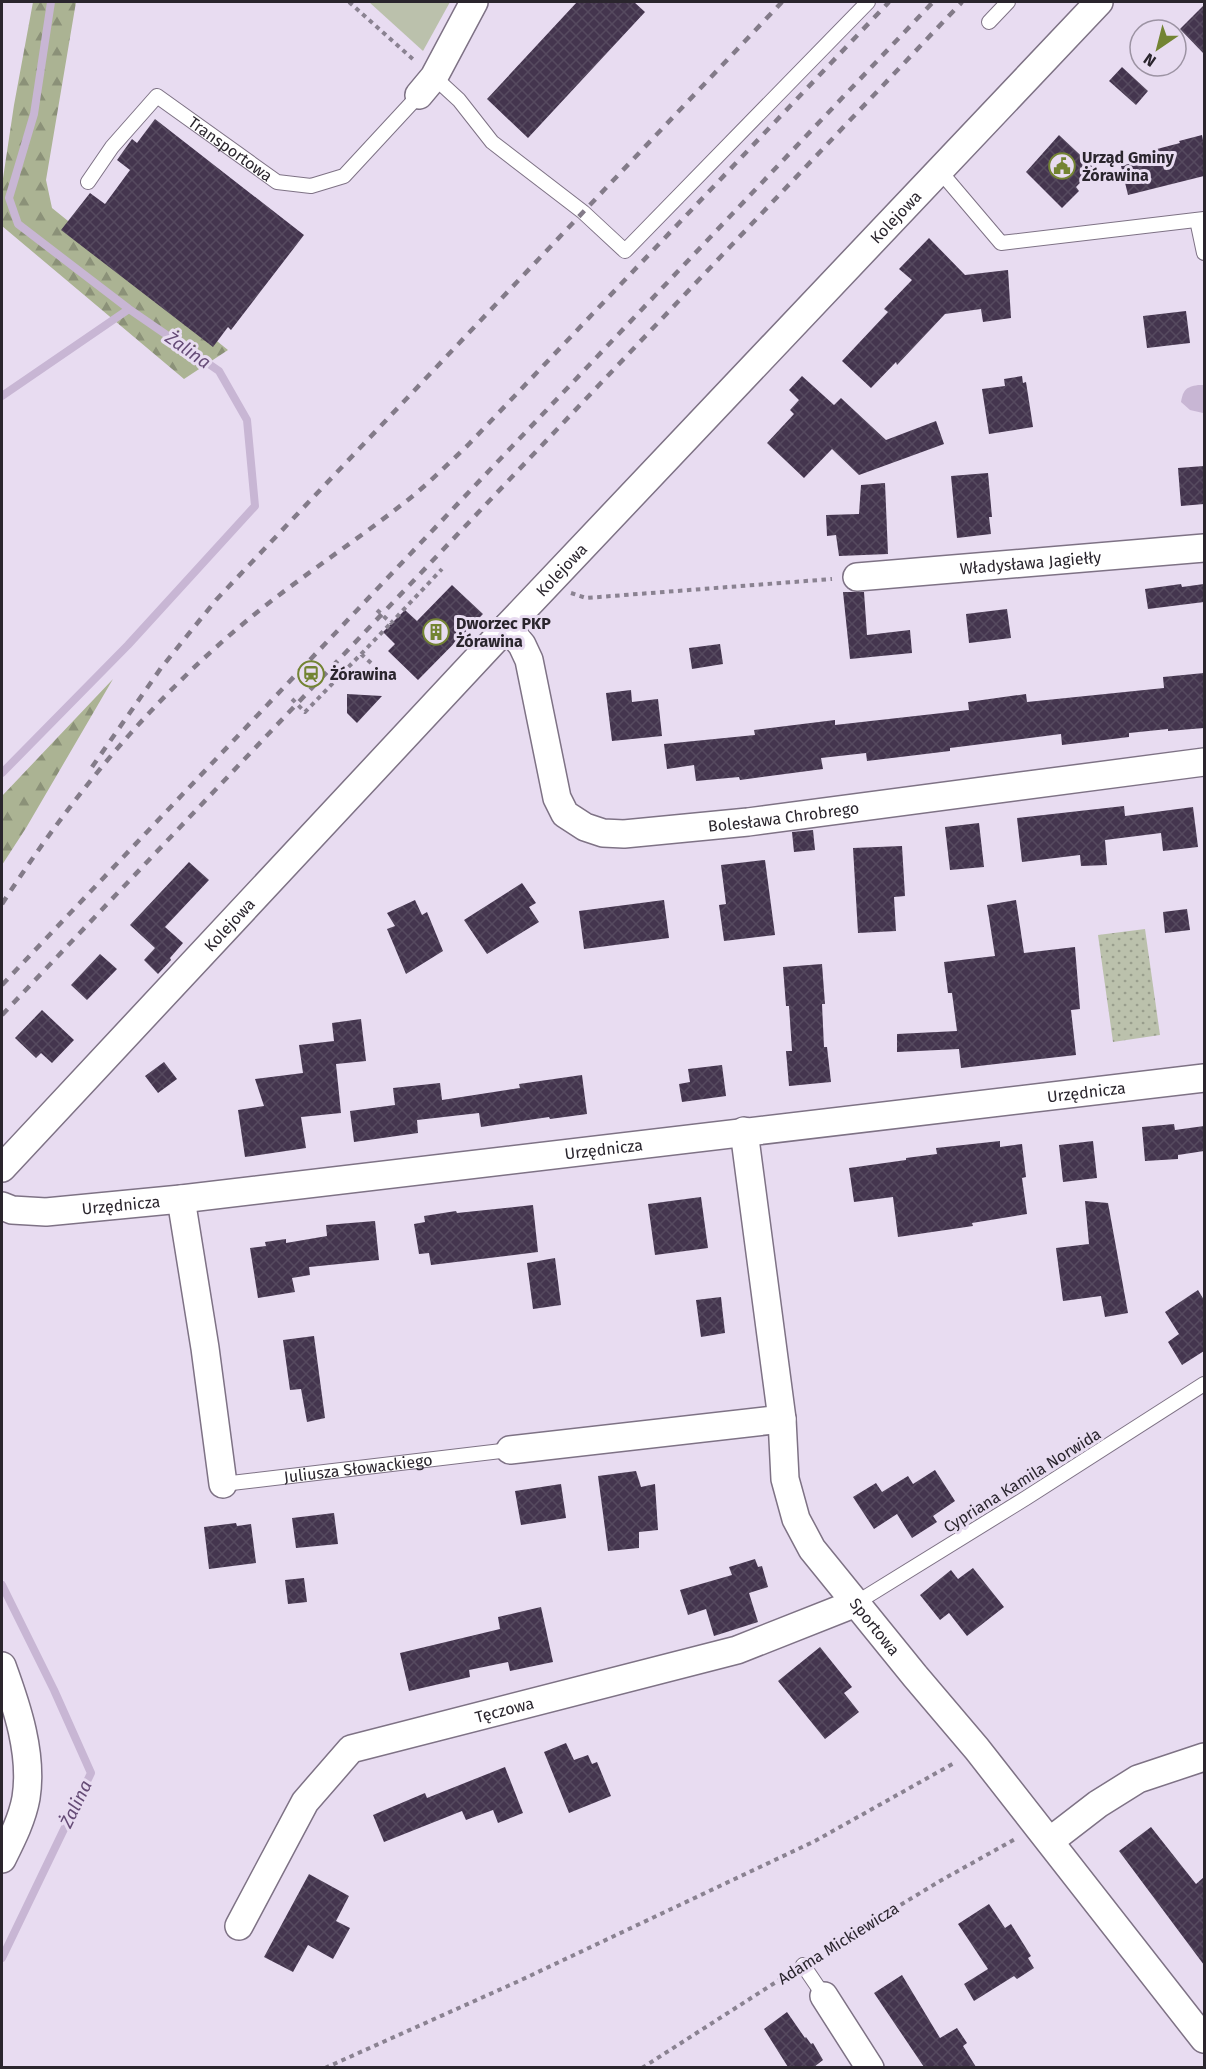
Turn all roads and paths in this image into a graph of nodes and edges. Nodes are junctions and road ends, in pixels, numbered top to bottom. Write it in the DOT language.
graph roads {
  1 [pos="349,2"];
  2 [pos="474,2"];
  3 [pos="868,2"];
  4 [pos="1008,2"];
  5 [pos="1099,2"];
  6 [pos="989,22"];
  7 [pos="427,86"];
  8 [pos="939,170"];
  9 [pos="88,182"];
  10 [pos="1201,220"];
  11 [pos="1204,253"];
  12 [pos="1204,548"];
  13 [pos="442,569"];
  14 [pos="857,577"];
  15 [pos="586,598"];
  16 [pos="377,610"];
  17 [pos="391,623"];
  18 [pos="507,627"];
  19 [pos="361,654"];
  20 [pos="381,672"];
  21 [pos="292,699"];
  22 [pos="1204,762"];
  23 [pos="1204,1078"];
  24 [pos="744,1131"];
  25 [pos="2,1168"];
  26 [pos="181,1198"];
  27 [pos="2,1206"];
  28 [pos="1204,1384"];
  29 [pos="782,1419"];
  30 [pos="510,1450"];
  31 [pos="223,1484"];
  32 [pos="856,1603"];
  33 [pos="2,1666"];
  34 [pos="977,1749"];
  35 [pos="1204,1757"];
  36 [pos="1044,1834"];
  37 [pos="2,1859"];
  38 [pos="239,1926"];
  39 [pos="803,1965"];
  40 [pos="824,1996"];
  41 [pos="1204,2039"];
  42 [pos="325,2067"];
  43 [pos="642,2067"];
  44 [pos="870,2067"];
  1 -- 7 [label="path"];
  2 -- 7 [label="street, Transportowa"];
  3 -- 7 [label="lane"];
  4 -- 6 [label="lane"];
  5 -- 8 [label="street, Kolejowa"];
  7 -- 9 [label="lane, Transportowa"];
  8 -- 10 [label="lane"];
  8 -- 18 [label="street, Kolejowa"];
  10 -- 11 [label="lane"];
  12 -- 14 [label="street, Władysława Jagiełły"];
  13 -- 17 [label="path"];
  14 -- 15 [label="path"];
  16 -- 17 [label="path"];
  17 -- 19 [label="path"];
  18 -- 22 [label="street, Bolesława Chrobrego"];
  18 -- 25 [label="street, Kolejowa"];
  19 -- 20 [label="path"];
  19 -- 21 [label="path"];
  23 -- 24 [label="street, Urzędnicza"];
  24 -- 26 [label="street, Urzędnicza"];
  24 -- 29 [label="street, Sportowa"];
  26 -- 27 [label="street, Urzędnicza"];
  26 -- 31 [label="street, Juliusza Słowackiego"];
  28 -- 32 [label="lane, Cypriana Kamila Norwida"];
  29 -- 30 [label="street, Juliusza Słowackiego"];
  29 -- 32 [label="street, Sportowa"];
  30 -- 31 [label="lane, Juliusza Słowackiego"];
  32 -- 34 [label="street, Sportowa"];
  32 -- 38 [label="street, Tęczowa"];
  33 -- 37 [label="street"];
  34 -- 36 [label="street, Sportowa"];
  34 -- 42 [label="path"];
  35 -- 36 [label="street"];
  36 -- 39 [label="path, Adama Mickiewicza"];
  36 -- 41 [label="street, Sportowa"];
  39 -- 40 [label="lane"];
  39 -- 43 [label="path, Adama Mickiewicza"];
  40 -- 44 [label="street"];
}
